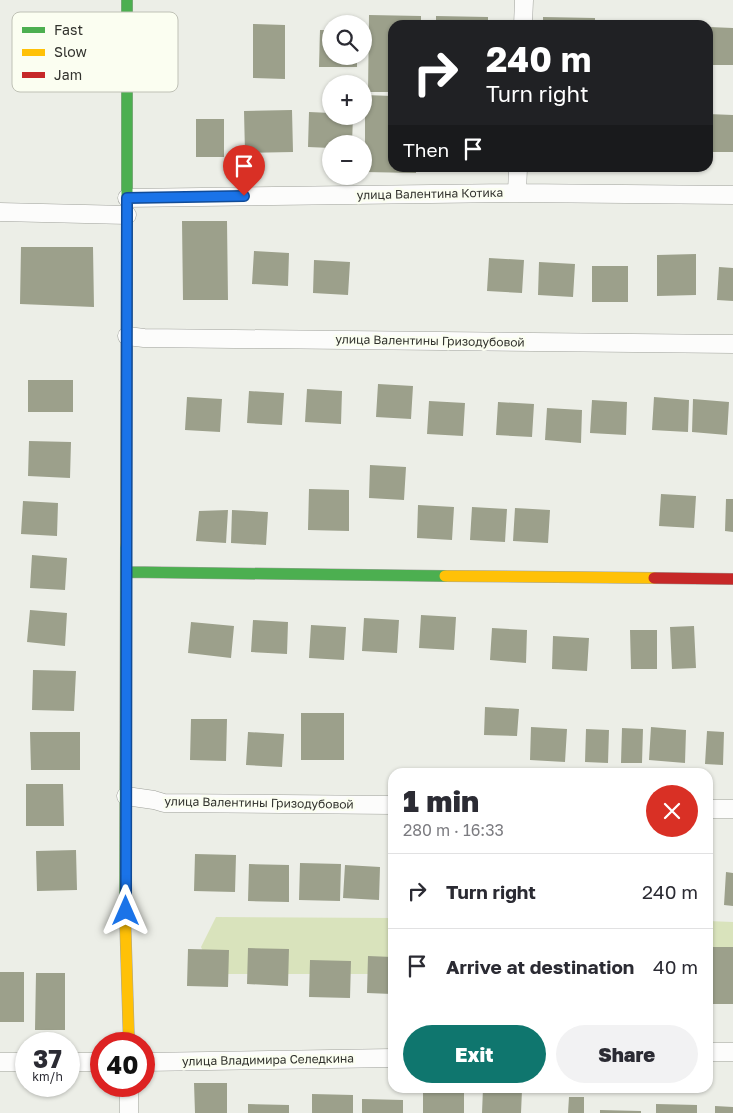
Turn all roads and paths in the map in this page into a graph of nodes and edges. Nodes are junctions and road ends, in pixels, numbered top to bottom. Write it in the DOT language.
graph roads {
  1 [pos="524,0"];
  2 [pos="523,20"];
  3 [pos="127,92"];
  4 [pos="518,172"];
  5 [pos="517,193"];
  6 [pos="733,195"];
  7 [pos="127,206"];
  8 [pos="0,212"];
  9 [pos="127,336"];
  10 [pos="733,344"];
  11 [pos="126,572"];
  12 [pos="733,578"];
  13 [pos="126,796"];
  14 [pos="388,805"];
  15 [pos="713,809"];
  16 [pos="733,809"];
  17 [pos="128,1032"];
  18 [pos="713,1052"];
  19 [pos="733,1052"];
  20 [pos="388,1058"];
  21 [pos="0,1062"];
  22 [pos="15,1062"];
  23 [pos="155,1062"];
  24 [pos="129,1097"];
  25 [pos="129,1113"];
  1 -- 2 [label="street"];
  3 -- 7 [label="street"];
  4 -- 5 [label="street"];
  5 -- 6 [label="street, улица Валентина Котика"];
  5 -- 7 [label="street, улица Валентина Котика"];
  7 -- 8 [label="street, улица Валентина Котика"];
  7 -- 9 [label="street"];
  9 -- 10 [label="street, улица Валентины Гризодубовой"];
  9 -- 11 [label="street"];
  11 -- 12 [label="street"];
  11 -- 13 [label="street"];
  13 -- 14 [label="street, улица Валентины Гризодубовой"];
  13 -- 17 [label="street"];
  15 -- 16 [label="street"];
  18 -- 19 [label="street"];
  20 -- 23 [label="street, улица Владимира Селедкина"];
  21 -- 22 [label="street"];
  24 -- 25 [label="street"];
}
